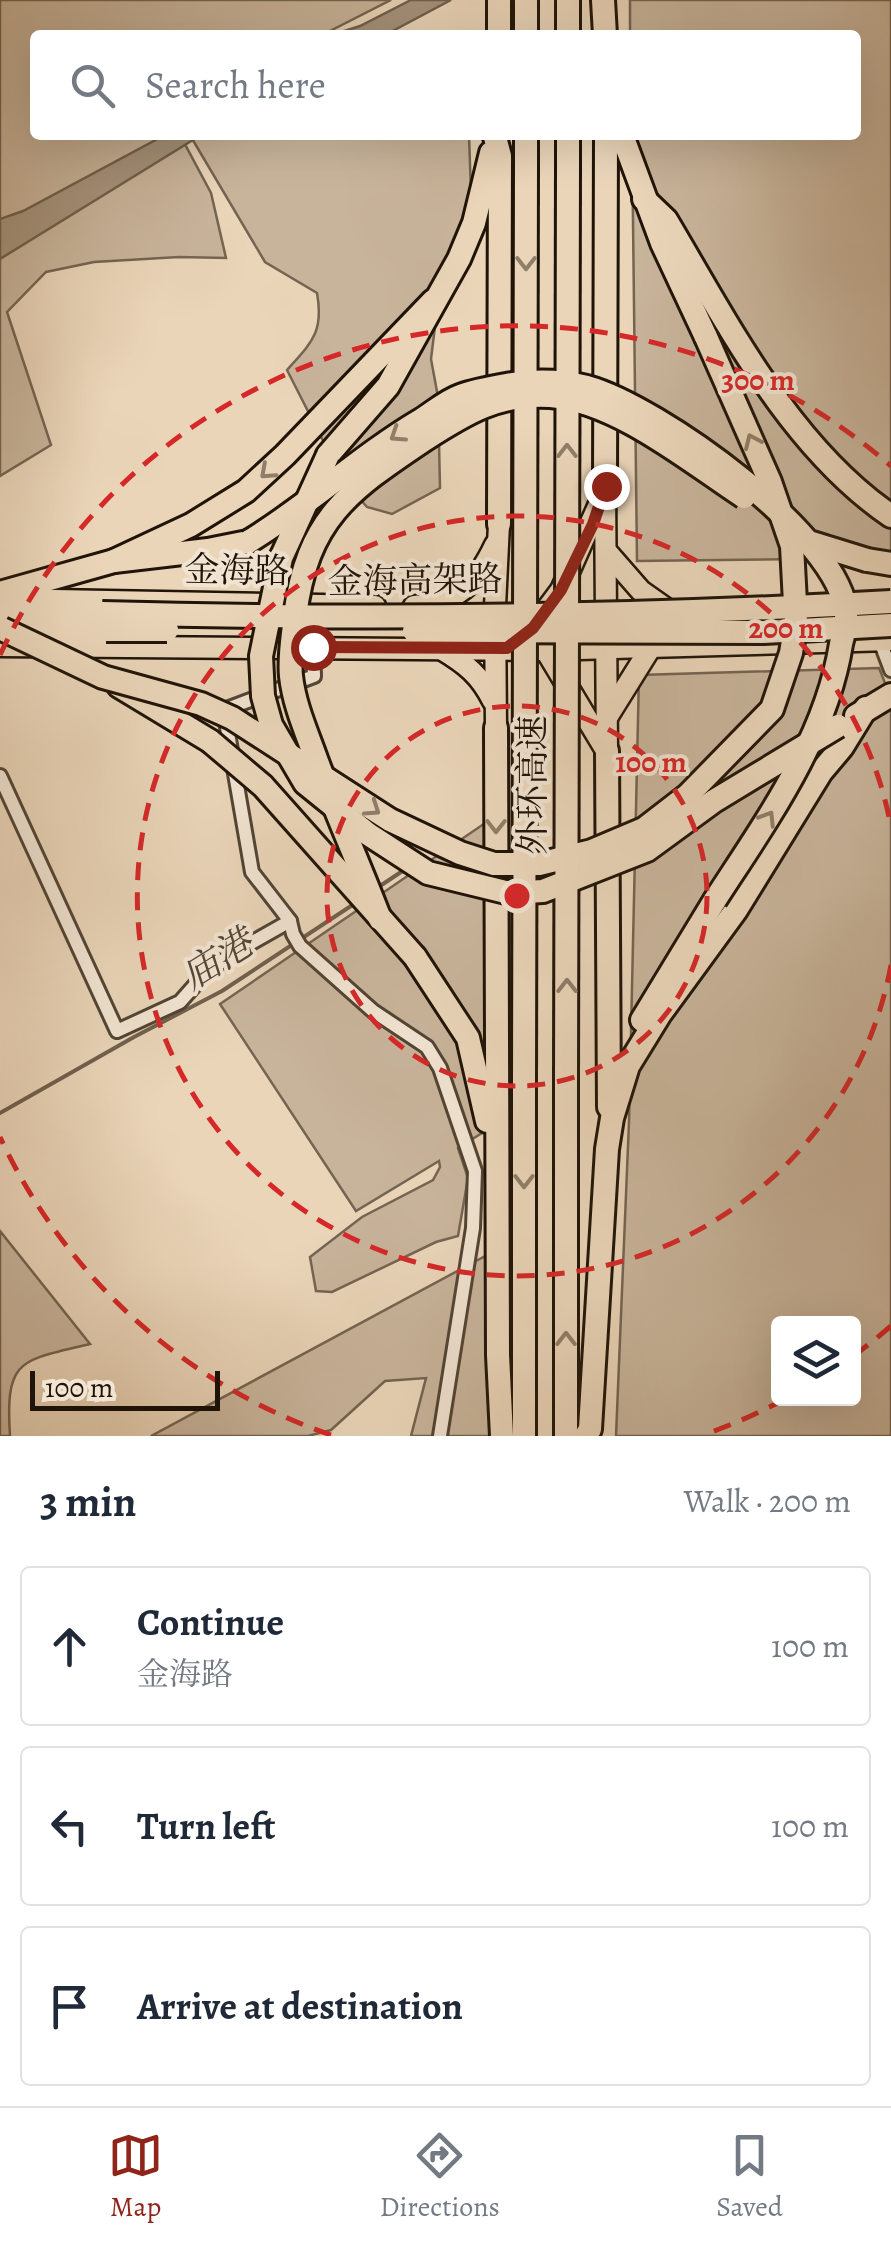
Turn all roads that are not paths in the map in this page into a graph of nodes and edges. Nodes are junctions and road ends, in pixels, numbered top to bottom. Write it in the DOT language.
graph roads {
  1 [pos="499,0"];
  2 [pos="526,0"];
  3 [pos="568,0"];
  4 [pos="604,0"];
  5 [pos="499,30"];
  6 [pos="526,30"];
  7 [pos="568,30"];
  8 [pos="606,30"];
  9 [pos="494,140"];
  10 [pos="496,140"];
  11 [pos="526,140"];
  12 [pos="568,140"];
  13 [pos="606,140"];
  14 [pos="624,140"];
  15 [pos="644,199"];
  16 [pos="433,301"];
  17 [pos="606,486"];
  18 [pos="891,516"];
  19 [pos="497,534"];
  20 [pos="607,552"];
  21 [pos="114,561"];
  22 [pos="891,564"];
  23 [pos="891,594"];
  24 [pos="0,596"];
  25 [pos="891,602"];
  26 [pos="414,606"];
  27 [pos="500,606"];
  28 [pos="546,606"];
  29 [pos="598,607"];
  30 [pos="668,610"];
  31 [pos="533,628"];
  32 [pos="562,628"];
  33 [pos="0,629"];
  34 [pos="888,635"];
  35 [pos="313,647"];
  36 [pos="596,647"];
  37 [pos="651,647"];
  38 [pos="440,648"];
  39 [pos="501,648"];
  40 [pos="544,650"];
  41 [pos="891,670"];
  42 [pos="103,676"];
  43 [pos="891,695"];
  44 [pos="866,708"];
  45 [pos="496,718"];
  46 [pos="606,718"];
  47 [pos="606,750"];
  48 [pos="0,776"];
  49 [pos="725,905"];
  50 [pos="380,919"];
  51 [pos="294,934"];
  52 [pos="612,1118"];
  53 [pos="498,1187"];
  54 [pos="440,1436"];
  55 [pos="502,1436"];
  56 [pos="524,1436"];
  57 [pos="566,1436"];
  58 [pos="586,1436"];
  1 -- 5 [label="highway"];
  2 -- 6 [label="highway"];
  3 -- 7 [label="highway"];
  4 -- 8 [label="highway"];
  9 -- 16 [label="highway"];
  10 -- 19 [label="highway"];
  11 -- 56 [label="highway, 外环高速, one-way, bridge"];
  57 -- 12 [label="highway, 外环高速, one-way, bridge"];
  13 -- 17 [label="highway"];
  14 -- 15 [label="highway"];
  15 -- 18 [label="highway"];
  42 -- 15 [label="highway, one-way, bridge"];
  16 -- 21 [label="highway, one-way"];
  16 -- 44 [label="highway, bridge"];
  17 -- 20 [label="main road"];
  17 -- 28 [label="main road"];
  19 -- 26 [label="main road"];
  19 -- 27 [label="main road"];
  19 -- 28 [label="main road"];
  20 -- 29 [label="main road"];
  20 -- 30 [label="main road"];
  21 -- 24 [label="highway"];
  49 -- 21 [label="highway, one-way, bridge"];
  22 -- 50 [label="highway, bridge"];
  23 -- 30 [label="main road, 金海路"];
  24 -- 26 [label="main road, 金海路"];
  25 -- 33 [label="highway, 金海高架路, bridge"];
  26 -- 27 [label="main road, 金海路"];
  27 -- 28 [label="main road, 金海路"];
  27 -- 31 [label="main road"];
  27 -- 39 [label="main road"];
  28 -- 29 [label="main road, 金海路"];
  28 -- 31 [label="main road"];
  28 -- 32 [label="main road"];
  29 -- 30 [label="main road, 金海路"];
  29 -- 32 [label="main road"];
  29 -- 36 [label="main road"];
  31 -- 39 [label="main road"];
  31 -- 40 [label="main road"];
  32 -- 36 [label="main road"];
  32 -- 40 [label="main road"];
  33 -- 34 [label="highway, 金海高架路, bridge"];
  33 -- 35 [label="main road"];
  33 -- 42 [label="highway, bridge"];
  34 -- 37 [label="main road"];
  34 -- 41 [label="street"];
  35 -- 38 [label="main road"];
  35 -- 51 [label="street"];
  36 -- 37 [label="main road"];
  36 -- 40 [label="main road"];
  36 -- 46 [label="main road"];
  37 -- 46 [label="main road"];
  38 -- 39 [label="main road"];
  38 -- 45 [label="main road"];
  39 -- 40 [label="main road"];
  39 -- 45 [label="main road"];
  40 -- 45 [label="main road"];
  40 -- 47 [label="main road"];
  42 -- 50 [label="highway, bridge"];
  43 -- 44 [label="highway"];
  44 -- 49 [label="highway"];
  45 -- 53 [label="highway, one-way"];
  46 -- 47 [label="main road"];
  47 -- 52 [label="highway"];
  48 -- 51 [label="street"];
  49 -- 52 [label="highway"];
  50 -- 53 [label="highway, bridge"];
  51 -- 54 [label="street"];
  52 -- 58 [label="highway"];
  53 -- 55 [label="highway"];
}
